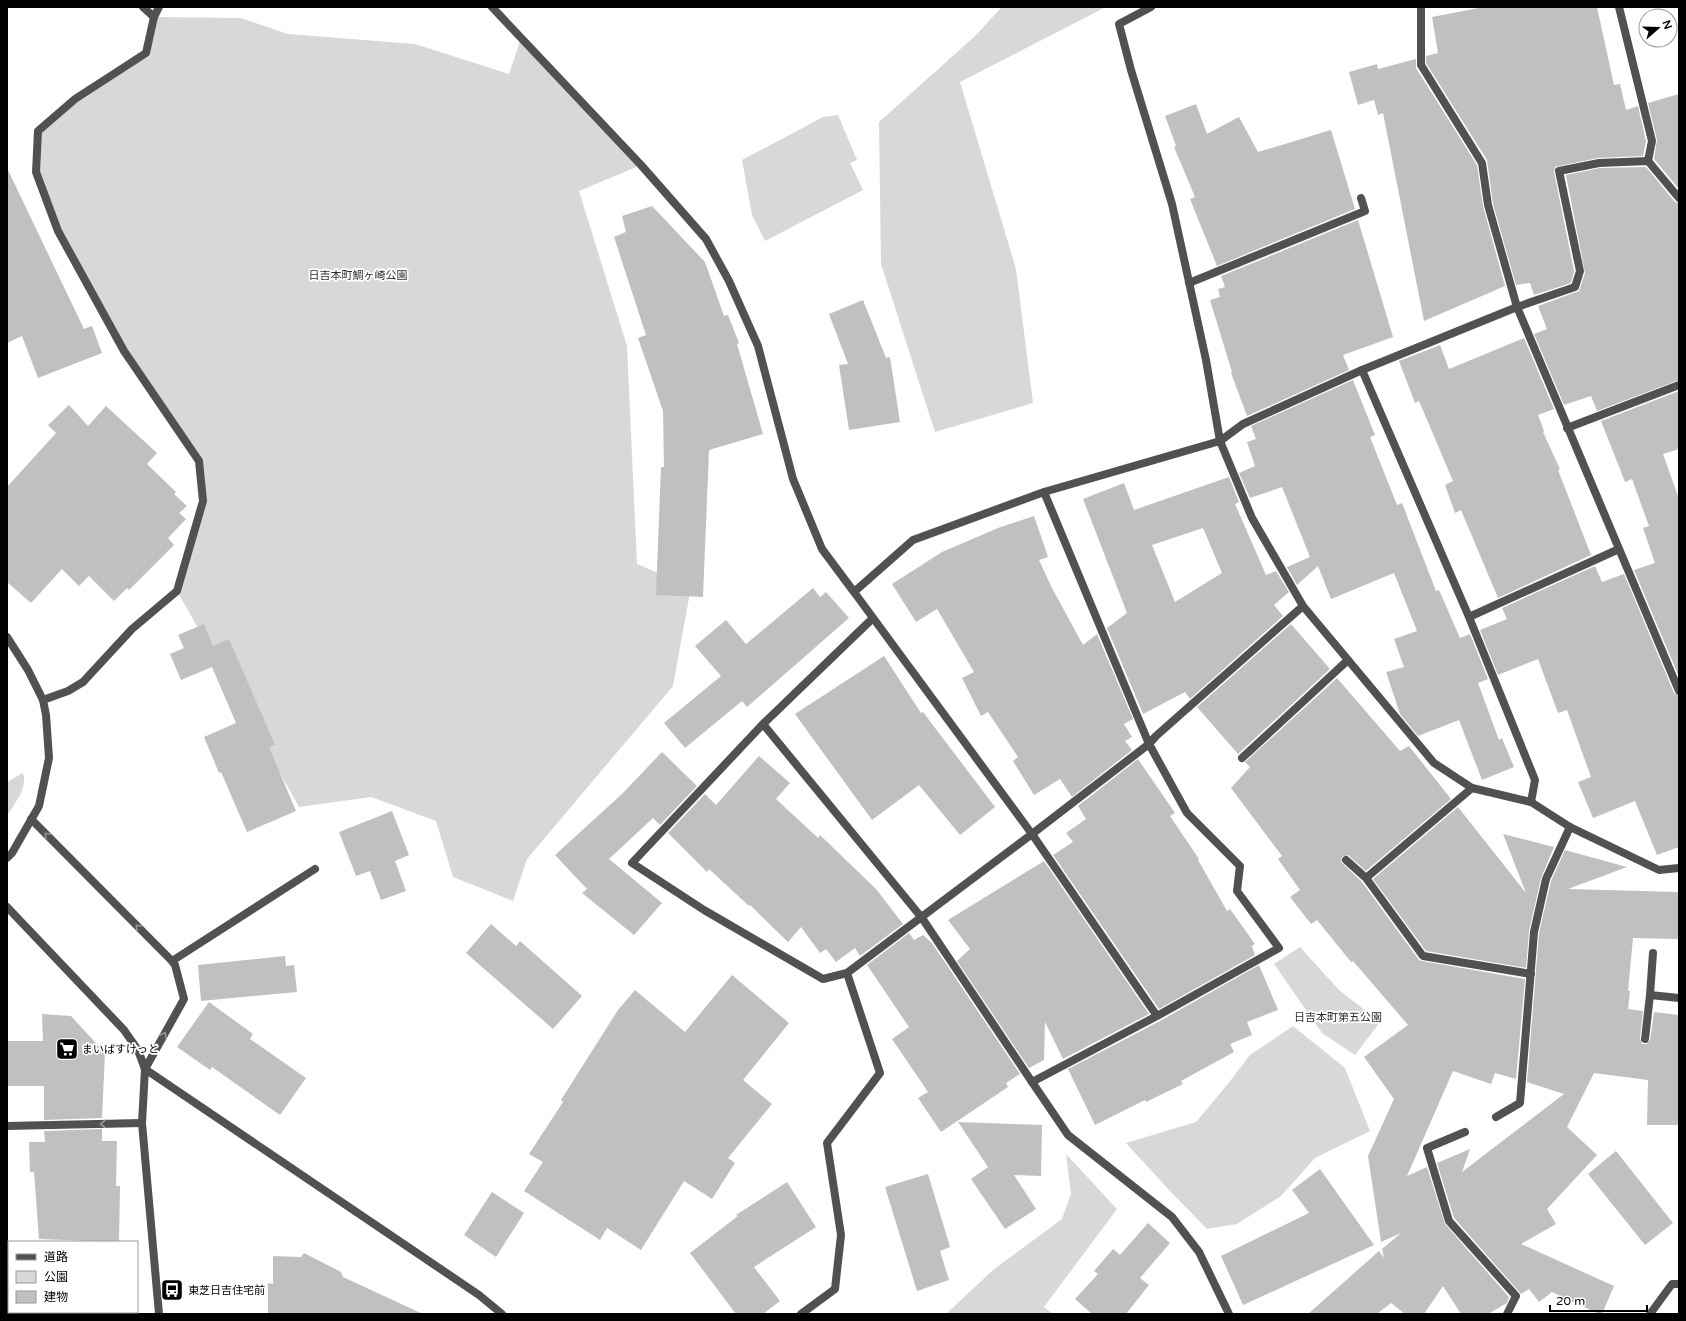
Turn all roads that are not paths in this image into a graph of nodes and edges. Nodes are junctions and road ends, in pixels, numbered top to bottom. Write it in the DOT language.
graph roads {
  1 [pos="143,7"];
  2 [pos="159,7"];
  3 [pos="492,7"];
  4 [pos="1151,7"];
  5 [pos="1421,7"];
  6 [pos="1619,7"];
  7 [pos="154,17"];
  8 [pos="1648,161"];
  9 [pos="1361,198"];
  10 [pos="1679,198"];
  11 [pos="1189,283"];
  12 [pos="1517,307"];
  13 [pos="1362,370"];
  14 [pos="1679,385"];
  15 [pos="1567,428"];
  16 [pos="1220,441"];
  17 [pos="1044,492"];
  18 [pos="1618,549"];
  19 [pos="854,592"];
  20 [pos="1303,606"];
  21 [pos="1468,617"];
  22 [pos="872,619"];
  23 [pos="7,637"];
  24 [pos="1348,660"];
  25 [pos="1679,690"];
  26 [pos="43,700"];
  27 [pos="763,724"];
  28 [pos="1149,744"];
  29 [pos="1242,758"];
  30 [pos="1472,788"];
  31 [pos="1531,802"];
  32 [pos="31,819"];
  33 [pos="1570,827"];
  34 [pos="1032,834"];
  35 [pos="7,858"];
  36 [pos="1346,860"];
  37 [pos="315,868"];
  38 [pos="1679,868"];
  39 [pos="1366,878"];
  40 [pos="7,908"];
  41 [pos="922,918"];
  42 [pos="1653,954"];
  43 [pos="172,961"];
  44 [pos="848,973"];
  45 [pos="1531,974"];
  46 [pos="1650,995"];
  47 [pos="1679,998"];
  48 [pos="1157,1016"];
  49 [pos="1645,1039"];
  50 [pos="145,1069"];
  51 [pos="1032,1082"];
  52 [pos="1496,1117"];
  53 [pos="142,1123"];
  54 [pos="7,1126"];
  55 [pos="1465,1132"];
  56 [pos="1679,1284"];
  57 [pos="159,1314"];
  58 [pos="502,1314"];
  59 [pos="801,1314"];
  60 [pos="1229,1314"];
  61 [pos="1507,1314"];
  62 [pos="1650,1314"];
  1 -- 7 [label="street"];
  2 -- 7 [label="street"];
  3 -- 19 [label="street"];
  4 -- 11 [label="street"];
  5 -- 12 [label="street"];
  6 -- 8 [label="street"];
  7 -- 26 [label="street"];
  8 -- 10 [label="street"];
  8 -- 12 [label="street"];
  9 -- 11 [label="street"];
  11 -- 16 [label="street"];
  12 -- 13 [label="street"];
  12 -- 15 [label="street"];
  13 -- 16 [label="street"];
  13 -- 21 [label="street"];
  14 -- 15 [label="street"];
  15 -- 18 [label="street"];
  16 -- 17 [label="street"];
  16 -- 20 [label="street"];
  17 -- 19 [label="street"];
  17 -- 28 [label="street"];
  18 -- 21 [label="street"];
  18 -- 25 [label="street"];
  19 -- 22 [label="street"];
  20 -- 24 [label="street"];
  20 -- 28 [label="street"];
  21 -- 31 [label="street"];
  22 -- 27 [label="street"];
  22 -- 34 [label="street"];
  23 -- 26 [label="street"];
  24 -- 29 [label="street"];
  24 -- 30 [label="street"];
  26 -- 32 [label="street"];
  27 -- 41 [label="street"];
  27 -- 44 [label="street"];
  28 -- 34 [label="street"];
  28 -- 48 [label="street"];
  30 -- 31 [label="street"];
  30 -- 39 [label="street"];
  31 -- 33 [label="street"];
  32 -- 35 [label="street"];
  43 -- 32 [label="street, one-way"];
  33 -- 38 [label="street"];
  33 -- 45 [label="street"];
  34 -- 41 [label="street"];
  34 -- 48 [label="street"];
  36 -- 39 [label="street"];
  37 -- 43 [label="street"];
  39 -- 45 [label="street"];
  40 -- 50 [label="street"];
  41 -- 44 [label="street"];
  41 -- 51 [label="street"];
  42 -- 46 [label="street"];
  50 -- 43 [label="street, one-way"];
  44 -- 59 [label="street"];
  45 -- 52 [label="street"];
  46 -- 47 [label="street"];
  46 -- 49 [label="street"];
  48 -- 51 [label="street"];
  50 -- 53 [label="street"];
  50 -- 58 [label="street"];
  51 -- 60 [label="street"];
  53 -- 54 [label="street, one-way"];
  53 -- 57 [label="street"];
  55 -- 61 [label="street"];
  56 -- 62 [label="street"];
}
